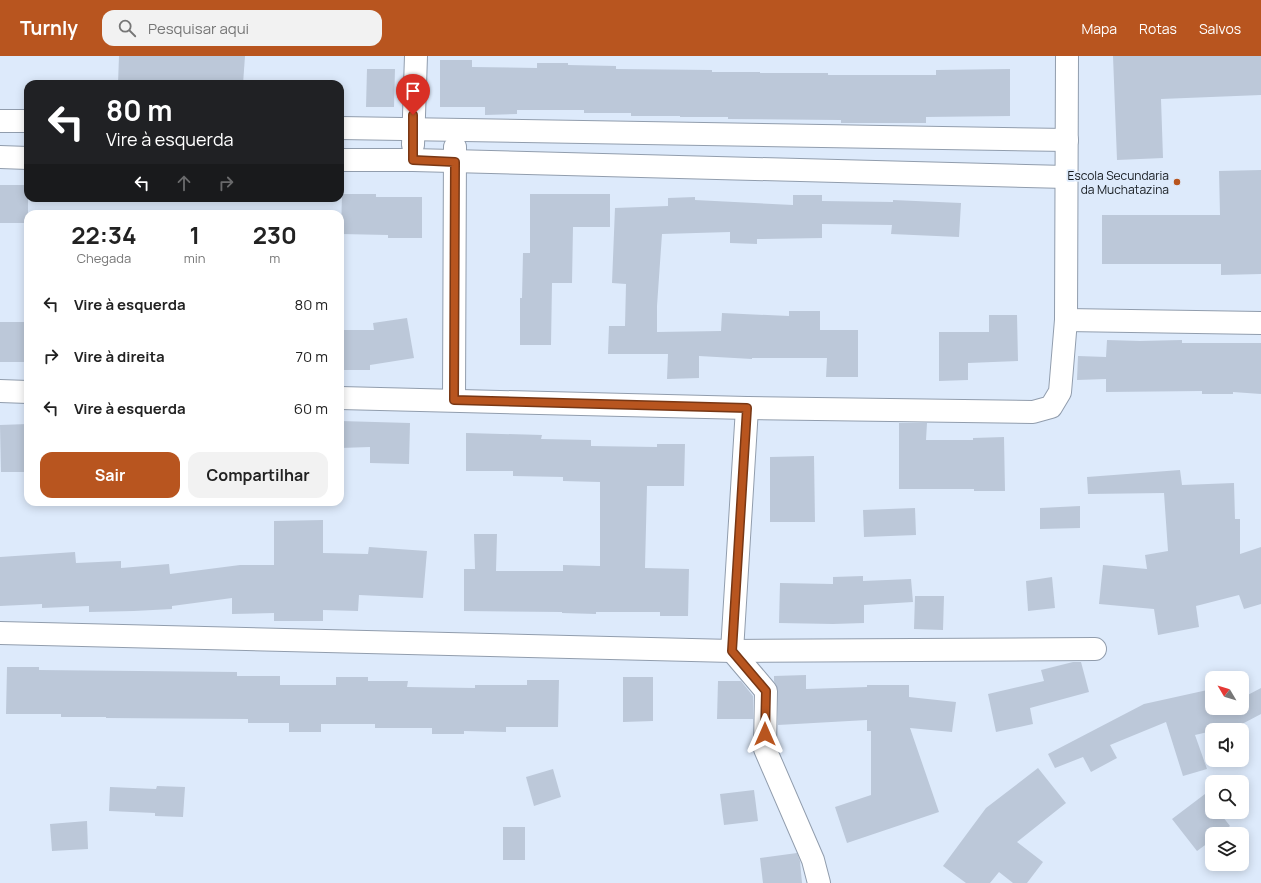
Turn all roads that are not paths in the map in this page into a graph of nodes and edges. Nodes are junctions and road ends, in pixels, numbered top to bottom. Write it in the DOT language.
graph roads {
  1 [pos="416,56"];
  2 [pos="1068,56"];
  3 [pos="0,121"];
  4 [pos="24,121"];
  5 [pos="344,128"];
  6 [pos="412,130"];
  7 [pos="454,130"];
  8 [pos="704,134"];
  9 [pos="1067,140"];
  10 [pos="0,157"];
  11 [pos="24,158"];
  12 [pos="344,160"];
  13 [pos="413,160"];
  14 [pos="455,162"];
  15 [pos="705,168"];
  16 [pos="1066,177"];
  17 [pos="1066,320"];
  18 [pos="1261,323"];
  19 [pos="0,392"];
  20 [pos="24,392"];
  21 [pos="344,398"];
  22 [pos="454,400"];
  23 [pos="747,408"];
  24 [pos="0,633"];
  25 [pos="1095,649"];
  26 [pos="732,651"];
  27 [pos="819,883"];
  1 -- 6 [label="street"];
  2 -- 9 [label="street"];
  3 -- 4 [label="street"];
  5 -- 6 [label="street"];
  6 -- 7 [label="street"];
  6 -- 13 [label="street"];
  7 -- 8 [label="street"];
  7 -- 14 [label="street"];
  8 -- 9 [label="street"];
  8 -- 15 [label="street"];
  9 -- 16 [label="street"];
  10 -- 11 [label="street"];
  12 -- 13 [label="street"];
  13 -- 14 [label="street"];
  14 -- 15 [label="street"];
  14 -- 22 [label="street"];
  15 -- 16 [label="street"];
  16 -- 17 [label="street"];
  17 -- 18 [label="street"];
  17 -- 23 [label="street"];
  19 -- 20 [label="street"];
  21 -- 22 [label="street"];
  22 -- 23 [label="street"];
  23 -- 26 [label="street"];
  24 -- 26 [label="street"];
  25 -- 26 [label="street"];
  26 -- 27 [label="street"];
}
